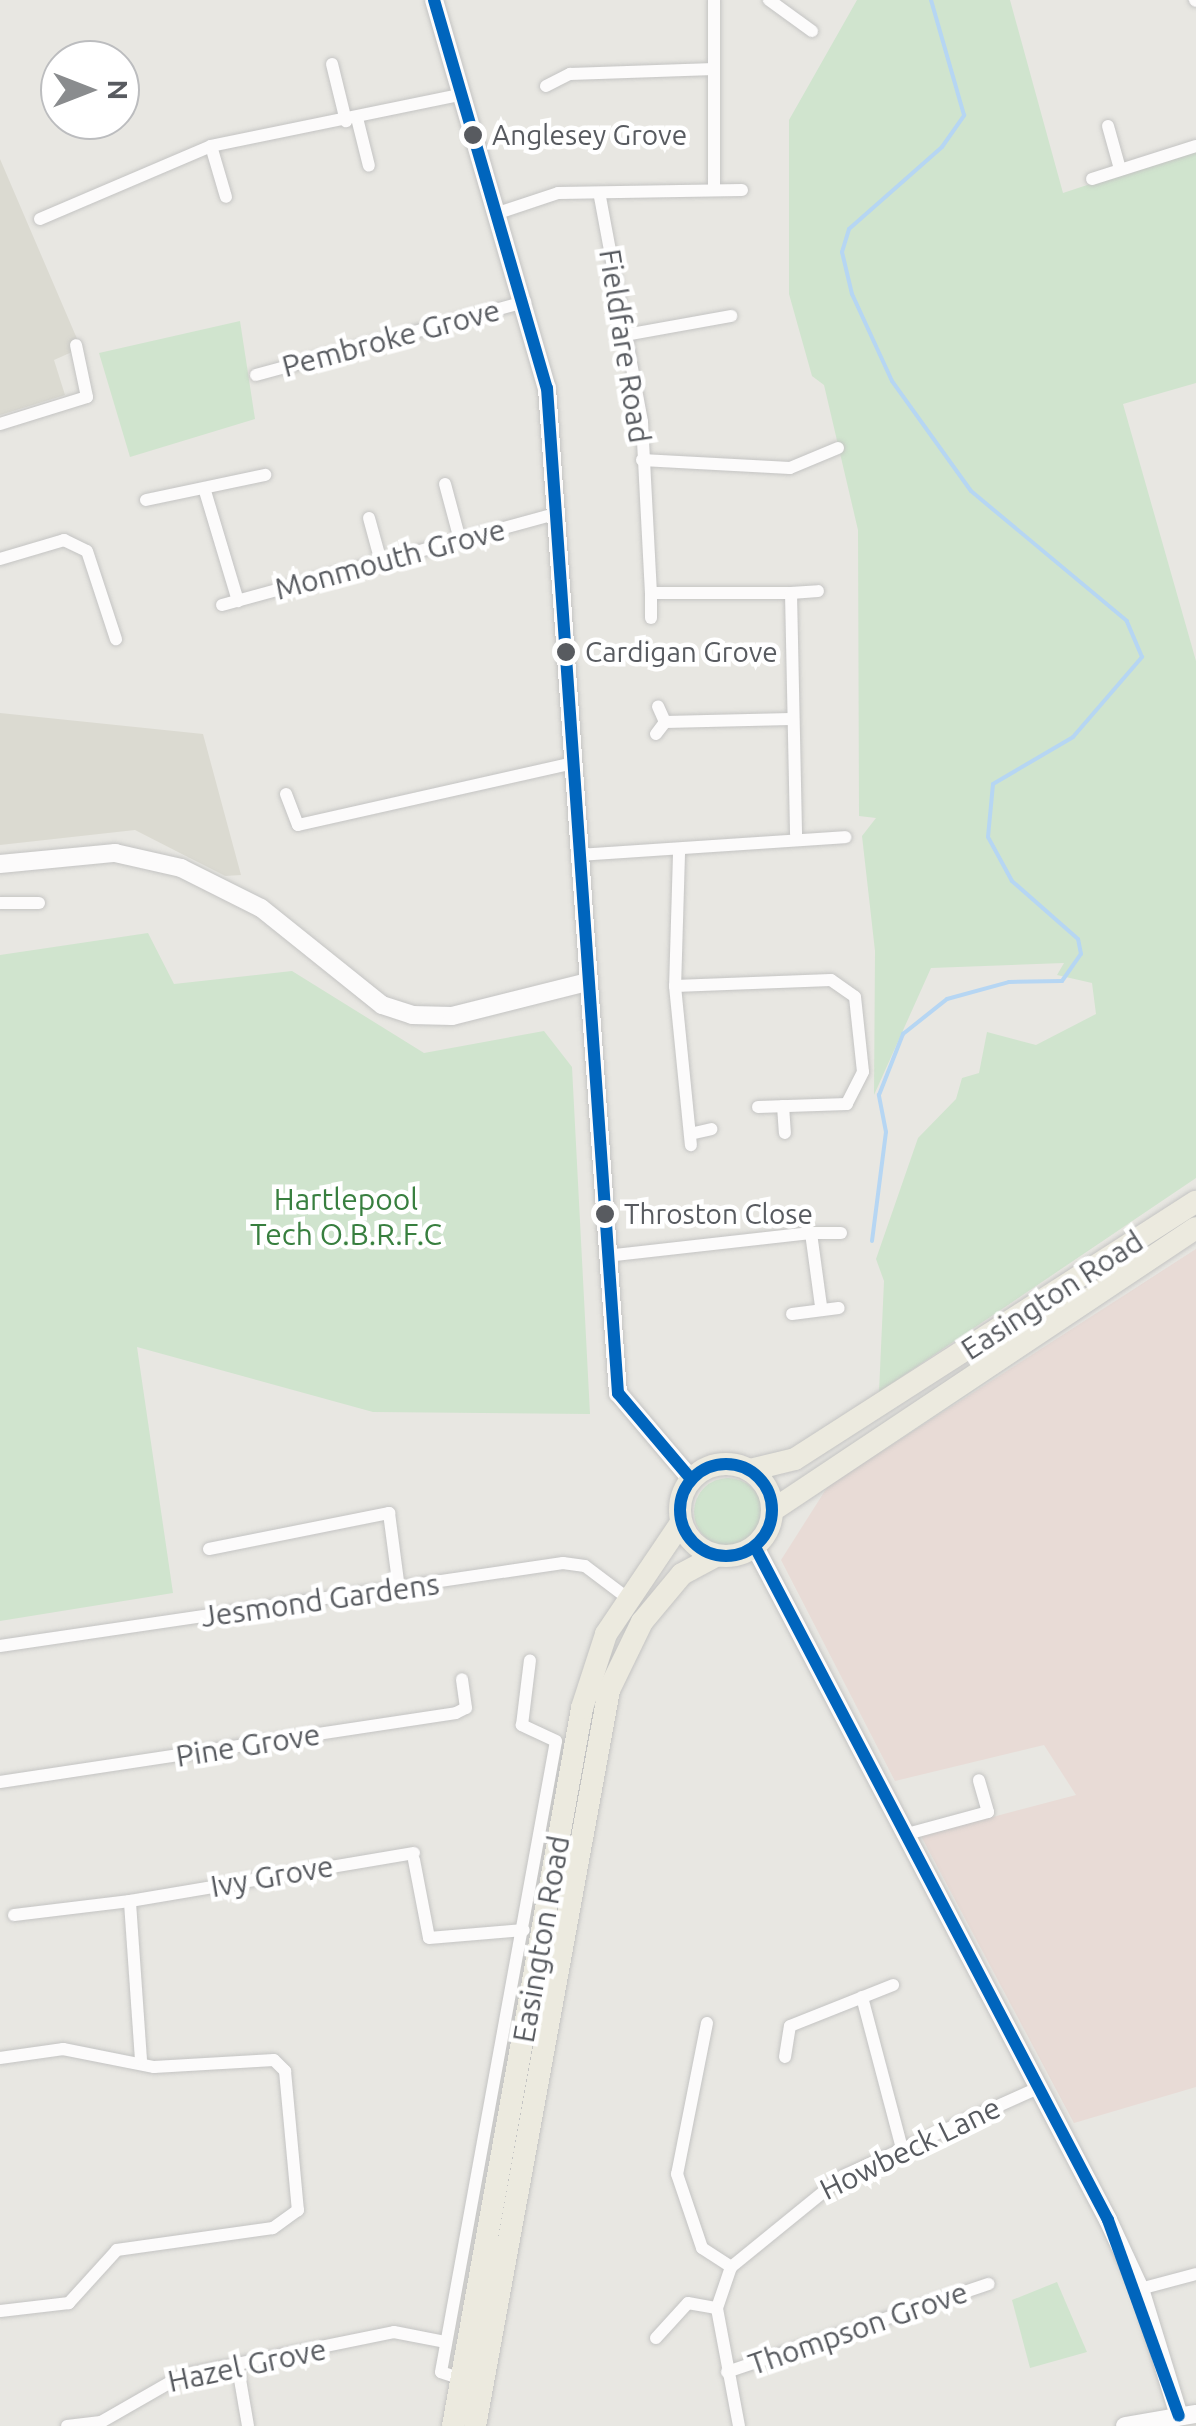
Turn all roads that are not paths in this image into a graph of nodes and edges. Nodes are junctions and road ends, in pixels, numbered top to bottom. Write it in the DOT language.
graph roads {
  1 [pos="434,0"];
  2 [pos="714,0"];
  3 [pos="769,0"];
  4 [pos="812,31"];
  5 [pos="332,64"];
  6 [pos="714,69"];
  7 [pos="546,86"];
  8 [pos="464,94"];
  9 [pos="352,120"];
  10 [pos="1108,126"];
  11 [pos="212,146"];
  12 [pos="1196,146"];
  13 [pos="369,166"];
  14 [pos="1120,169"];
  15 [pos="1092,178"];
  16 [pos="714,190"];
  17 [pos="742,190"];
  18 [pos="226,196"];
  19 [pos="600,197"];
  20 [pos="498,213"];
  21 [pos="40,220"];
  22 [pos="525,302"];
  23 [pos="731,316"];
  24 [pos="625,335"];
  25 [pos="76,344"];
  26 [pos="256,375"];
  27 [pos="0,424"];
  28 [pos="838,448"];
  29 [pos="642,460"];
  30 [pos="265,475"];
  31 [pos="445,484"];
  32 [pos="204,491"];
  33 [pos="146,500"];
  34 [pos="558,512"];
  35 [pos="369,518"];
  36 [pos="460,540"];
  37 [pos="0,559"];
  38 [pos="380,562"];
  39 [pos="818,592"];
  40 [pos="651,593"];
  41 [pos="792,593"];
  42 [pos="238,601"];
  43 [pos="222,605"];
  44 [pos="652,618"];
  45 [pos="116,638"];
  46 [pos="658,706"];
  47 [pos="792,719"];
  48 [pos="665,722"];
  49 [pos="656,734"];
  50 [pos="574,764"];
  51 [pos="286,794"];
  52 [pos="796,834"];
  53 [pos="845,838"];
  54 [pos="679,854"];
  55 [pos="577,855"];
  56 [pos="0,864"];
  57 [pos="0,903"];
  58 [pos="39,903"];
  59 [pos="587,982"];
  60 [pos="676,986"];
  61 [pos="783,1106"];
  62 [pos="758,1107"];
  63 [pos="711,1130"];
  64 [pos="785,1132"];
  65 [pos="1196,1202"];
  66 [pos="1196,1228"];
  67 [pos="841,1233"];
  68 [pos="812,1234"];
  69 [pos="606,1256"];
  70 [pos="820,1306"];
  71 [pos="839,1308"];
  72 [pos="792,1314"];
  73 [pos="750,1470"];
  74 [pos="692,1479"];
  75 [pos="772,1510"];
  76 [pos="681,1524"];
  77 [pos="755,1547"];
  78 [pos="209,1549"];
  79 [pos="716,1556"];
  80 [pos="400,1589"];
  81 [pos="630,1600"];
  82 [pos="0,1646"];
  83 [pos="530,1660"];
  84 [pos="462,1679"];
  85 [pos="575,1754"];
  86 [pos="979,1780"];
  87 [pos="0,1782"];
  88 [pos="906,1834"];
  89 [pos="548,1894"];
  90 [pos="572,1899"];
  91 [pos="130,1901"];
  92 [pos="14,1915"];
  93 [pos="524,1930"];
  94 [pos="893,1985"];
  95 [pos="862,1997"];
  96 [pos="707,2023"];
  97 [pos="785,2057"];
  98 [pos="0,2058"];
  99 [pos="141,2060"];
  100 [pos="1038,2088"];
  101 [pos="902,2148"];
  102 [pos="731,2267"];
  103 [pos="1196,2274"];
  104 [pos="989,2284"];
  105 [pos="1140,2289"];
  106 [pos="716,2308"];
  107 [pos="0,2311"];
  108 [pos="656,2338"];
  109 [pos="446,2342"];
  110 [pos="238,2368"];
  111 [pos="727,2372"];
  112 [pos="472,2382"];
  113 [pos="1187,2415"];
  114 [pos="67,2426"];
  115 [pos="248,2426"];
  116 [pos="454,2426"];
  117 [pos="475,2426"];
  118 [pos="739,2426"];
  119 [pos="1125,2426"];
  1 -- 8 [label="street"];
  2 -- 6 [label="street"];
  3 -- 4 [label="street"];
  5 -- 9 [label="street"];
  6 -- 7 [label="street"];
  6 -- 16 [label="street"];
  8 -- 9 [label="street"];
  8 -- 20 [label="street"];
  9 -- 11 [label="street"];
  9 -- 13 [label="street"];
  10 -- 14 [label="street"];
  11 -- 18 [label="street"];
  11 -- 21 [label="street"];
  12 -- 14 [label="street"];
  14 -- 15 [label="street"];
  16 -- 17 [label="street"];
  16 -- 19 [label="street"];
  19 -- 20 [label="street"];
  19 -- 24 [label="street, Fieldfare Road"];
  20 -- 22 [label="street"];
  22 -- 26 [label="street, Pembroke Grove"];
  22 -- 34 [label="street"];
  23 -- 24 [label="street"];
  24 -- 29 [label="street, Fieldfare Road"];
  25 -- 27 [label="street"];
  28 -- 29 [label="street"];
  29 -- 40 [label="street, Fieldfare Road"];
  30 -- 32 [label="street"];
  31 -- 36 [label="street"];
  32 -- 33 [label="street"];
  32 -- 42 [label="street"];
  34 -- 36 [label="street, Monmouth Grove"];
  34 -- 50 [label="street"];
  35 -- 38 [label="street"];
  36 -- 38 [label="street, Monmouth Grove"];
  37 -- 45 [label="street"];
  38 -- 42 [label="street, Monmouth Grove"];
  39 -- 41 [label="street"];
  40 -- 41 [label="street"];
  40 -- 44 [label="street, Fieldfare Road"];
  41 -- 47 [label="street"];
  42 -- 43 [label="street, Monmouth Grove"];
  46 -- 48 [label="street"];
  47 -- 48 [label="street"];
  47 -- 52 [label="street"];
  48 -- 49 [label="street"];
  50 -- 51 [label="street"];
  50 -- 55 [label="street"];
  52 -- 53 [label="street"];
  52 -- 54 [label="street"];
  54 -- 55 [label="street"];
  54 -- 60 [label="street"];
  55 -- 59 [label="street"];
  56 -- 59 [label="street"];
  57 -- 58 [label="street"];
  59 -- 69 [label="street"];
  60 -- 61 [label="street"];
  60 -- 63 [label="street"];
  61 -- 62 [label="street"];
  61 -- 64 [label="street"];
  65 -- 73 [label="highway, Easington Road"];
  66 -- 75 [label="highway, Easington Road"];
  67 -- 68 [label="street"];
  68 -- 69 [label="street"];
  68 -- 70 [label="street"];
  69 -- 74 [label="street"];
  70 -- 71 [label="street"];
  70 -- 72 [label="street"];
  73 -- 74 [label="highway, Easington Road"];
  73 -- 75 [label="highway"];
  74 -- 76 [label="highway, Easington Road"];
  75 -- 77 [label="highway"];
  76 -- 79 [label="highway"];
  76 -- 81 [label="highway, Easington Road"];
  77 -- 79 [label="highway, Easington Road"];
  77 -- 88 [label="street"];
  78 -- 80 [label="street"];
  79 -- 85 [label="highway, Easington Road"];
  80 -- 81 [label="street, Jesmond Gardens"];
  80 -- 82 [label="street, Jesmond Gardens"];
  81 -- 85 [label="highway, Easington Road"];
  83 -- 85 [label="street"];
  84 -- 87 [label="street, Pine Grove"];
  85 -- 89 [label="highway, Easington Road"];
  85 -- 90 [label="highway, Easington Road"];
  85 -- 93 [label="street, Easington Road"];
  86 -- 88 [label="street"];
  88 -- 100 [label="street"];
  89 -- 90 [label="highway"];
  89 -- 112 [label="highway, Easington Road"];
  90 -- 112 [label="highway, Easington Road"];
  91 -- 92 [label="street, Ivy Grove"];
  91 -- 93 [label="street, Ivy Grove"];
  91 -- 99 [label="street"];
  93 -- 109 [label="street, Easington Road"];
  94 -- 95 [label="street"];
  95 -- 97 [label="street"];
  95 -- 101 [label="street"];
  96 -- 102 [label="street"];
  98 -- 99 [label="street"];
  99 -- 107 [label="street"];
  100 -- 101 [label="street, Howbeck Lane"];
  100 -- 105 [label="street"];
  101 -- 102 [label="street, Howbeck Lane"];
  102 -- 106 [label="street, Howbeck Lane"];
  103 -- 105 [label="street"];
  104 -- 111 [label="street, Thompson Grove"];
  105 -- 113 [label="street"];
  106 -- 108 [label="street"];
  106 -- 111 [label="street, Howbeck Lane"];
  109 -- 110 [label="street, Hazel Grove"];
  109 -- 112 [label="street, Easington Road"];
  110 -- 114 [label="street, Hazel Grove"];
  110 -- 115 [label="street"];
  111 -- 118 [label="street, Howbeck Lane"];
  112 -- 116 [label="highway, Easington Road"];
  112 -- 117 [label="highway, Easington Road"];
  113 -- 119 [label="street"];
}
